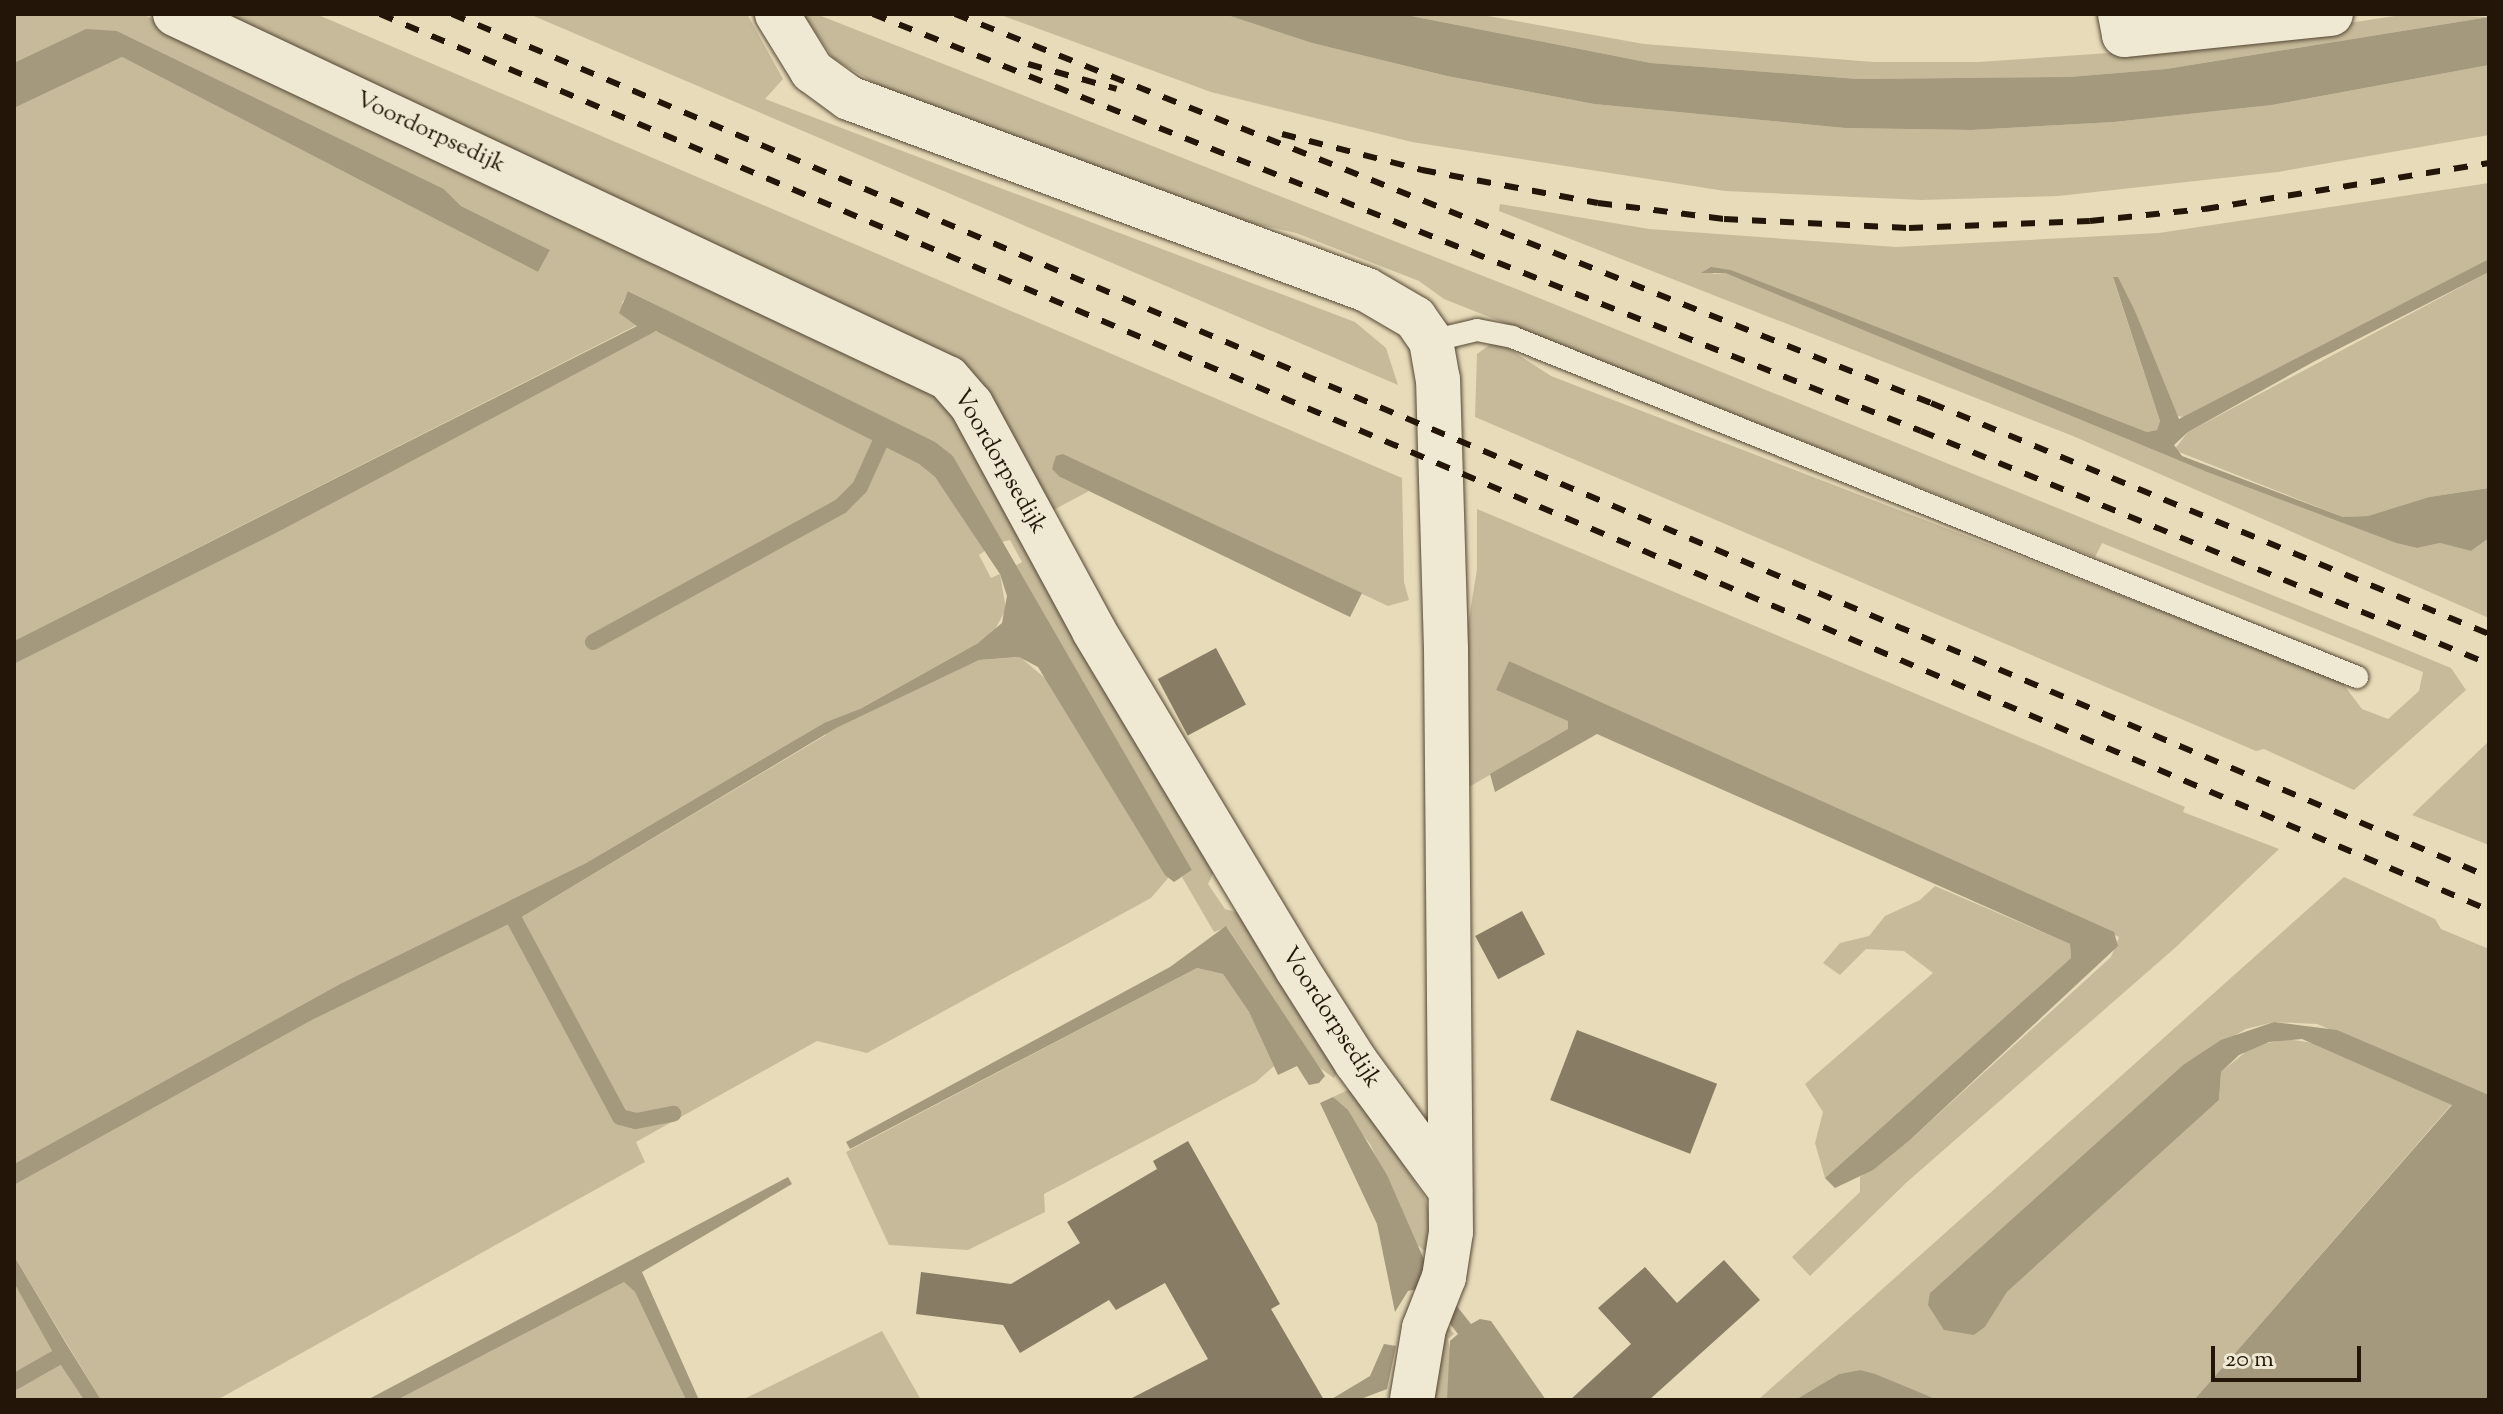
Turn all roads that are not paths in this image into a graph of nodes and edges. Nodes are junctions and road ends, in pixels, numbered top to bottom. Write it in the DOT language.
graph roads {
  1 [pos="175,14"];
  2 [pos="777,14"];
  3 [pos="2120,14"];
  4 [pos="2331,14"];
  5 [pos="1431,341"];
  6 [pos="2357,677"];
  7 [pos="1450,1190"];
  8 [pos="1412,1400"];
  1 -- 7 [label="street, Voordorpsedijk"];
  2 -- 5 [label="street"];
  3 -- 4 [label="street"];
  5 -- 6 [label="lane"];
  5 -- 7 [label="street"];
  7 -- 8 [label="street"];
}
